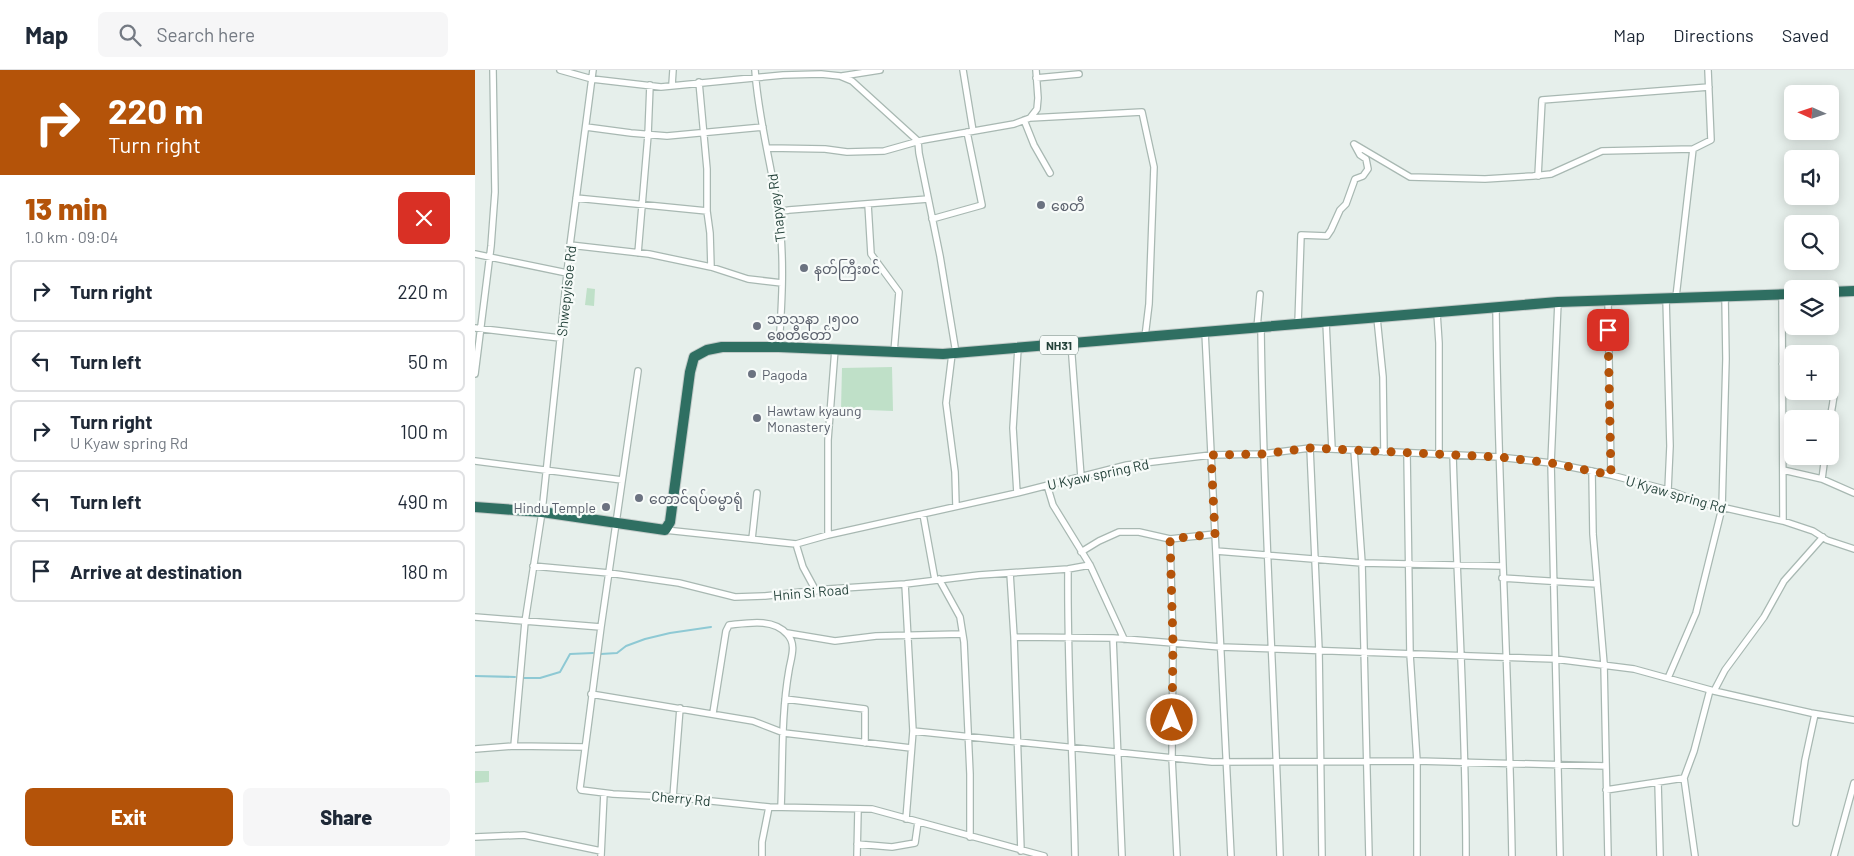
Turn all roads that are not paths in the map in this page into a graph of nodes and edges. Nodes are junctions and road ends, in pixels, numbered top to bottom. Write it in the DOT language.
graph roads {
  1 [pos="493,70"];
  2 [pos="560,70"];
  3 [pos="593,70"];
  4 [pos="673,70"];
  5 [pos="880,70"];
  6 [pos="963,70"];
  7 [pos="1036,70"];
  8 [pos="1708,70"];
  9 [pos="756,73"];
  10 [pos="1079,74"];
  11 [pos="840,76"];
  12 [pos="1036,78"];
  13 [pos="592,79"];
  14 [pos="699,82"];
  15 [pos="650,85"];
  16 [pos="673,85"];
  17 [pos="1709,87"];
  18 [pos="1027,119"];
  19 [pos="586,127"];
  20 [pos="763,127"];
  21 [pos="704,132"];
  22 [pos="970,132"];
  23 [pos="648,135"];
  24 [pos="918,141"];
  25 [pos="768,148"];
  26 [pos="1693,149"];
  27 [pos="1051,173"];
  28 [pos="1538,176"];
  29 [pos="576,198"];
  30 [pos="928,199"];
  31 [pos="868,204"];
  32 [pos="642,205"];
  33 [pos="707,212"];
  34 [pos="778,212"];
  35 [pos="932,218"];
  36 [pos="571,245"];
  37 [pos="638,253"];
  38 [pos="475,254"];
  39 [pos="490,257"];
  40 [pos="711,267"];
  41 [pos="567,273"];
  42 [pos="783,283"];
  43 [pos="1854,291"];
  44 [pos="1839,292"];
  45 [pos="1260,294"];
  46 [pos="1781,294"];
  47 [pos="1725,296"];
  48 [pos="1671,298"];
  49 [pos="1608,300"];
  50 [pos="1558,302"];
  51 [pos="1496,308"];
  52 [pos="1437,313"];
  53 [pos="1377,318"];
  54 [pos="1326,322"];
  55 [pos="1298,324"];
  56 [pos="478,328"];
  57 [pos="1259,328"];
  58 [pos="1205,332"];
  59 [pos="1145,337"];
  60 [pos="560,338"];
  61 [pos="1071,344"];
  62 [pos="779,347"];
  63 [pos="1018,348"];
  64 [pos="835,349"];
  65 [pos="894,352"];
  66 [pos="954,353"];
  67 [pos="1782,364"];
  68 [pos="638,372"];
  69 [pos="475,374"];
  70 [pos="1310,448"];
  71 [pos="1331,449"];
  72 [pos="1354,450"];
  73 [pos="1384,452"];
  74 [pos="1407,453"];
  75 [pos="1262,454"];
  76 [pos="1439,454"];
  77 [pos="1211,455"];
  78 [pos="1453,455"];
  79 [pos="1499,457"];
  80 [pos="475,461"];
  81 [pos="1551,463"];
  82 [pos="1824,465"];
  83 [pos="546,470"];
  84 [pos="1783,470"];
  85 [pos="1592,471"];
  86 [pos="1611,475"];
  87 [pos="1081,477"];
  88 [pos="1822,479"];
  89 [pos="622,480"];
  90 [pos="1047,485"];
  91 [pos="1668,490"];
  92 [pos="757,493"];
  93 [pos="1017,493"];
  94 [pos="1854,493"];
  95 [pos="956,506"];
  96 [pos="475,507"];
  97 [pos="1722,508"];
  98 [pos="541,512"];
  99 [pos="923,514"];
  100 [pos="1783,521"];
  101 [pos="617,524"];
  102 [pos="665,530"];
  103 [pos="1215,534"];
  104 [pos="828,535"];
  105 [pos="1823,537"];
  106 [pos="752,539"];
  107 [pos="1170,539"];
  108 [pos="796,544"];
  109 [pos="1854,549"];
  110 [pos="1216,551"];
  111 [pos="1081,552"];
  112 [pos="1268,556"];
  113 [pos="1315,559"];
  114 [pos="1362,563"];
  115 [pos="1408,564"];
  116 [pos="533,566"];
  117 [pos="1089,566"];
  118 [pos="1456,566"];
  119 [pos="1502,566"];
  120 [pos="1068,569"];
  121 [pos="609,573"];
  122 [pos="1010,573"];
  123 [pos="1502,578"];
  124 [pos="937,579"];
  125 [pos="1553,581"];
  126 [pos="905,584"];
  127 [pos="1597,584"];
  128 [pos="815,591"];
  129 [pos="475,618"];
  130 [pos="525,622"];
  131 [pos="601,627"];
  132 [pos="787,633"];
  133 [pos="908,634"];
  134 [pos="963,634"];
  135 [pos="1014,637"];
  136 [pos="1067,638"];
  137 [pos="1113,638"];
  138 [pos="1124,639"];
  139 [pos="1173,643"];
  140 [pos="1221,647"];
  141 [pos="1272,649"];
  142 [pos="1319,650"];
  143 [pos="1364,652"];
  144 [pos="1410,654"];
  145 [pos="1460,655"];
  146 [pos="1507,657"];
  147 [pos="1555,659"];
  148 [pos="1604,664"];
  149 [pos="1668,678"];
  150 [pos="1712,691"];
  151 [pos="591,694"];
  152 [pos="785,699"];
  153 [pos="680,708"];
  154 [pos="713,713"];
  155 [pos="1815,714"];
  156 [pos="1854,720"];
  157 [pos="913,731"];
  158 [pos="784,733"];
  159 [pos="968,737"];
  160 [pos="1017,742"];
  161 [pos="865,743"];
  162 [pos="514,746"];
  163 [pos="585,748"];
  164 [pos="911,748"];
  165 [pos="1072,748"];
  166 [pos="475,749"];
  167 [pos="1117,752"];
  168 [pos="1172,758"];
  169 [pos="1417,761"];
  170 [pos="1227,762"];
  171 [pos="1277,762"];
  172 [pos="1320,762"];
  173 [pos="1367,762"];
  174 [pos="1466,763"];
  175 [pos="1511,764"];
  176 [pos="1558,765"];
  177 [pos="1606,766"];
  178 [pos="1684,778"];
  179 [pos="1658,782"];
  180 [pos="1854,783"];
  181 [pos="1606,790"];
  182 [pos="604,793"];
  183 [pos="673,797"];
  184 [pos="769,807"];
  185 [pos="781,807"];
  186 [pos="858,810"];
  187 [pos="906,819"];
  188 [pos="918,822"];
  189 [pos="1796,822"];
  190 [pos="475,837"];
  191 [pos="969,837"];
  192 [pos="857,844"];
  193 [pos="1021,851"];
  194 [pos="601,853"];
  195 [pos="762,856"];
  196 [pos="857,856"];
  197 [pos="1044,856"];
  198 [pos="1075,856"];
  199 [pos="1122,856"];
  200 [pos="1177,856"];
  201 [pos="1231,856"];
  202 [pos="1280,856"];
  203 [pos="1322,856"];
  204 [pos="1369,856"];
  205 [pos="1417,856"];
  206 [pos="1466,856"];
  207 [pos="1512,856"];
  208 [pos="1560,856"];
  209 [pos="1608,856"];
  210 [pos="1660,856"];
  211 [pos="1695,856"];
  212 [pos="1834,856"];
  1 -- 39 [label="street"];
  2 -- 13 [label="street"];
  3 -- 13 [label="street, Shwepyisoe Rd"];
  4 -- 16 [label="street"];
  5 -- 11 [label="street"];
  6 -- 22 [label="street"];
  7 -- 12 [label="street"];
  8 -- 17 [label="street"];
  9 -- 11 [label="street"];
  9 -- 14 [label="street"];
  9 -- 20 [label="street, Thapyay Rd"];
  10 -- 12 [label="street"];
  11 -- 24 [label="street"];
  12 -- 18 [label="street"];
  13 -- 15 [label="street"];
  13 -- 19 [label="street, Shwepyisoe Rd"];
  14 -- 16 [label="street"];
  14 -- 21 [label="street"];
  15 -- 16 [label="street"];
  15 -- 23 [label="street"];
  17 -- 26 [label="street"];
  17 -- 28 [label="street"];
  18 -- 22 [label="street"];
  18 -- 27 [label="street"];
  18 -- 59 [label="street"];
  19 -- 23 [label="street"];
  19 -- 29 [label="street, Shwepyisoe Rd"];
  20 -- 21 [label="street"];
  20 -- 25 [label="street, Thapyay Rd"];
  21 -- 23 [label="street"];
  21 -- 33 [label="street"];
  22 -- 24 [label="street"];
  22 -- 35 [label="street"];
  23 -- 32 [label="street"];
  24 -- 25 [label="street"];
  24 -- 30 [label="street"];
  25 -- 34 [label="street, Thapyay Rd"];
  26 -- 28 [label="street"];
  26 -- 48 [label="street"];
  28 -- 55 [label="street"];
  29 -- 32 [label="street"];
  29 -- 36 [label="street, Shwepyisoe Rd"];
  30 -- 31 [label="street"];
  30 -- 35 [label="street"];
  31 -- 34 [label="street"];
  31 -- 65 [label="street"];
  32 -- 33 [label="street"];
  32 -- 37 [label="street"];
  33 -- 40 [label="street"];
  34 -- 42 [label="street, Thapyay Rd"];
  35 -- 66 [label="street"];
  36 -- 37 [label="street"];
  36 -- 41 [label="street, Shwepyisoe Rd"];
  37 -- 40 [label="street"];
  38 -- 39 [label="street"];
  39 -- 41 [label="street"];
  39 -- 56 [label="street"];
  40 -- 42 [label="street"];
  41 -- 60 [label="street, Shwepyisoe Rd"];
  42 -- 62 [label="street, Thapyay Rd"];
  43 -- 44 [label="highway"];
  45 -- 57 [label="street"];
  46 -- 47 [label="highway, NH31"];
  46 -- 67 [label="street"];
  47 -- 48 [label="highway, NH31"];
  47 -- 97 [label="street"];
  48 -- 49 [label="highway, NH31"];
  48 -- 91 [label="street"];
  49 -- 50 [label="highway, NH31"];
  49 -- 86 [label="street"];
  50 -- 51 [label="highway, NH31"];
  50 -- 81 [label="street"];
  51 -- 52 [label="highway, NH31"];
  51 -- 79 [label="street"];
  52 -- 53 [label="highway, NH31"];
  52 -- 76 [label="street"];
  53 -- 54 [label="highway, NH31"];
  53 -- 73 [label="street"];
  54 -- 55 [label="highway, NH31"];
  54 -- 71 [label="street"];
  55 -- 57 [label="highway, NH31"];
  56 -- 60 [label="street"];
  56 -- 69 [label="street"];
  57 -- 58 [label="highway, NH31"];
  57 -- 75 [label="street"];
  58 -- 59 [label="highway, NH31"];
  58 -- 77 [label="street"];
  59 -- 61 [label="highway, NH31"];
  60 -- 83 [label="street, Shwepyisoe Rd"];
  61 -- 63 [label="highway, NH31"];
  61 -- 87 [label="street"];
  62 -- 64 [label="highway, NH31"];
  62 -- 102 [label="highway, NH31"];
  63 -- 66 [label="highway, NH31"];
  63 -- 93 [label="street"];
  64 -- 65 [label="highway, NH31"];
  64 -- 104 [label="street"];
  65 -- 66 [label="highway, NH31"];
  66 -- 95 [label="street"];
  67 -- 84 [label="street"];
  68 -- 89 [label="street, Cherry Rd"];
  70 -- 71 [label="street, U Kyaw spring Rd"];
  70 -- 75 [label="street, U Kyaw spring Rd"];
  70 -- 113 [label="street"];
  71 -- 72 [label="street, U Kyaw spring Rd"];
  72 -- 73 [label="street, U Kyaw spring Rd"];
  72 -- 114 [label="street"];
  73 -- 74 [label="street, U Kyaw spring Rd"];
  74 -- 76 [label="street, U Kyaw spring Rd"];
  74 -- 115 [label="street"];
  75 -- 77 [label="street, U Kyaw spring Rd"];
  75 -- 112 [label="street"];
  76 -- 78 [label="street, U Kyaw spring Rd"];
  77 -- 87 [label="street, U Kyaw spring Rd"];
  77 -- 103 [label="street"];
  78 -- 79 [label="street, U Kyaw spring Rd"];
  78 -- 118 [label="street"];
  79 -- 81 [label="street, U Kyaw spring Rd"];
  79 -- 119 [label="street"];
  80 -- 83 [label="street"];
  81 -- 85 [label="street, U Kyaw spring Rd"];
  81 -- 125 [label="street"];
  82 -- 88 [label="street"];
  83 -- 89 [label="street"];
  83 -- 98 [label="street, Shwepyisoe Rd"];
  84 -- 88 [label="street"];
  84 -- 100 [label="street"];
  85 -- 86 [label="street, U Kyaw spring Rd"];
  85 -- 127 [label="street"];
  86 -- 91 [label="street, U Kyaw spring Rd"];
  87 -- 90 [label="street, U Kyaw spring Rd"];
  88 -- 94 [label="street"];
  89 -- 101 [label="street, Cherry Rd"];
  90 -- 93 [label="street, U Kyaw spring Rd"];
  90 -- 111 [label="street"];
  91 -- 97 [label="street, U Kyaw spring Rd"];
  92 -- 106 [label="street"];
  93 -- 95 [label="street, U Kyaw spring Rd"];
  95 -- 99 [label="street, U Kyaw spring Rd"];
  96 -- 98 [label="highway"];
  97 -- 100 [label="street, U Kyaw spring Rd"];
  97 -- 149 [label="street"];
  98 -- 101 [label="highway"];
  98 -- 116 [label="street, Shwepyisoe Rd"];
  99 -- 104 [label="street, U Kyaw spring Rd"];
  99 -- 124 [label="street"];
  100 -- 105 [label="street, U Kyaw spring Rd"];
  101 -- 102 [label="highway"];
  101 -- 121 [label="street, Cherry Rd"];
  102 -- 106 [label="street, U Kyaw spring Rd"];
  103 -- 107 [label="street"];
  103 -- 110 [label="street"];
  104 -- 108 [label="street, U Kyaw spring Rd"];
  105 -- 109 [label="street, U Kyaw spring Rd"];
  105 -- 150 [label="street"];
  106 -- 108 [label="street, U Kyaw spring Rd"];
  107 -- 111 [label="street"];
  107 -- 139 [label="street"];
  108 -- 128 [label="street"];
  110 -- 112 [label="street"];
  110 -- 140 [label="street"];
  111 -- 117 [label="street"];
  112 -- 113 [label="street"];
  112 -- 141 [label="street"];
  113 -- 114 [label="street"];
  113 -- 142 [label="street"];
  114 -- 115 [label="street"];
  114 -- 143 [label="street"];
  115 -- 118 [label="street"];
  115 -- 144 [label="street"];
  116 -- 121 [label="street, Hnin Si Road"];
  116 -- 130 [label="street, Shwepyisoe Rd"];
  117 -- 120 [label="street, Hnin Si Road"];
  117 -- 138 [label="street"];
  118 -- 119 [label="street"];
  118 -- 145 [label="street"];
  119 -- 123 [label="street"];
  120 -- 122 [label="street, Hnin Si Road"];
  120 -- 136 [label="street"];
  121 -- 128 [label="street, Hnin Si Road"];
  121 -- 131 [label="street, Cherry Rd"];
  122 -- 124 [label="street, Hnin Si Road"];
  122 -- 135 [label="street"];
  123 -- 125 [label="street"];
  123 -- 146 [label="street"];
  124 -- 126 [label="street, Hnin Si Road"];
  124 -- 134 [label="street"];
  125 -- 127 [label="street"];
  125 -- 147 [label="street"];
  126 -- 128 [label="street, Hnin Si Road"];
  126 -- 133 [label="street"];
  127 -- 148 [label="street"];
  129 -- 130 [label="street"];
  130 -- 131 [label="street"];
  130 -- 162 [label="street, Shwepyisoe Rd"];
  131 -- 151 [label="street, Cherry Rd"];
  132 -- 133 [label="street"];
  132 -- 152 [label="street"];
  132 -- 154 [label="street"];
  133 -- 134 [label="street"];
  133 -- 157 [label="street"];
  134 -- 159 [label="street"];
  135 -- 136 [label="street"];
  135 -- 160 [label="street"];
  136 -- 137 [label="street"];
  136 -- 165 [label="street"];
  137 -- 138 [label="street"];
  137 -- 167 [label="street"];
  138 -- 139 [label="street"];
  139 -- 140 [label="street"];
  139 -- 168 [label="street"];
  140 -- 141 [label="street"];
  140 -- 170 [label="street"];
  141 -- 142 [label="street"];
  141 -- 171 [label="street"];
  142 -- 143 [label="street"];
  142 -- 172 [label="street"];
  143 -- 144 [label="street"];
  143 -- 173 [label="street"];
  144 -- 145 [label="street"];
  144 -- 169 [label="street"];
  145 -- 146 [label="street"];
  145 -- 174 [label="street"];
  146 -- 147 [label="street"];
  146 -- 175 [label="street"];
  147 -- 148 [label="street"];
  147 -- 176 [label="street"];
  148 -- 149 [label="street"];
  148 -- 177 [label="street"];
  149 -- 150 [label="street"];
  150 -- 155 [label="street"];
  150 -- 178 [label="street"];
  151 -- 153 [label="street"];
  151 -- 163 [label="street, Cherry Rd"];
  152 -- 158 [label="street"];
  152 -- 161 [label="street"];
  153 -- 154 [label="street"];
  153 -- 183 [label="street"];
  154 -- 158 [label="street"];
  155 -- 156 [label="street"];
  155 -- 189 [label="street"];
  157 -- 159 [label="street"];
  157 -- 164 [label="street"];
  158 -- 161 [label="street"];
  158 -- 185 [label="street"];
  159 -- 160 [label="street"];
  159 -- 191 [label="street"];
  160 -- 165 [label="street"];
  160 -- 193 [label="street"];
  161 -- 164 [label="street"];
  162 -- 163 [label="street"];
  162 -- 166 [label="street"];
  163 -- 182 [label="street, Cherry Rd"];
  164 -- 187 [label="street"];
  165 -- 167 [label="street"];
  165 -- 198 [label="street"];
  167 -- 168 [label="street"];
  167 -- 199 [label="street"];
  168 -- 170 [label="street"];
  168 -- 200 [label="street"];
  169 -- 173 [label="street"];
  169 -- 174 [label="street"];
  169 -- 205 [label="street"];
  170 -- 171 [label="street"];
  170 -- 201 [label="street"];
  171 -- 172 [label="street"];
  171 -- 202 [label="street"];
  172 -- 173 [label="street"];
  172 -- 203 [label="street"];
  173 -- 204 [label="street"];
  174 -- 175 [label="street"];
  174 -- 206 [label="street"];
  175 -- 176 [label="street"];
  175 -- 207 [label="street"];
  176 -- 177 [label="street"];
  176 -- 208 [label="street"];
  177 -- 181 [label="street"];
  178 -- 179 [label="street"];
  178 -- 211 [label="street"];
  179 -- 181 [label="street"];
  179 -- 210 [label="street"];
  180 -- 212 [label="street"];
  181 -- 209 [label="street"];
  182 -- 183 [label="street, Cherry Rd"];
  182 -- 194 [label="street"];
  183 -- 184 [label="street, Cherry Rd"];
  184 -- 185 [label="street, Cherry Rd"];
  184 -- 195 [label="street"];
  185 -- 186 [label="street, Cherry Rd"];
  186 -- 187 [label="street, Cherry Rd"];
  186 -- 192 [label="street"];
  187 -- 188 [label="street, Cherry Rd"];
  188 -- 191 [label="street, Cherry Rd"];
  188 -- 192 [label="street"];
  190 -- 194 [label="street"];
  191 -- 193 [label="street, Cherry Rd"];
  192 -- 196 [label="street"];
  193 -- 197 [label="street, Cherry Rd"];
}
